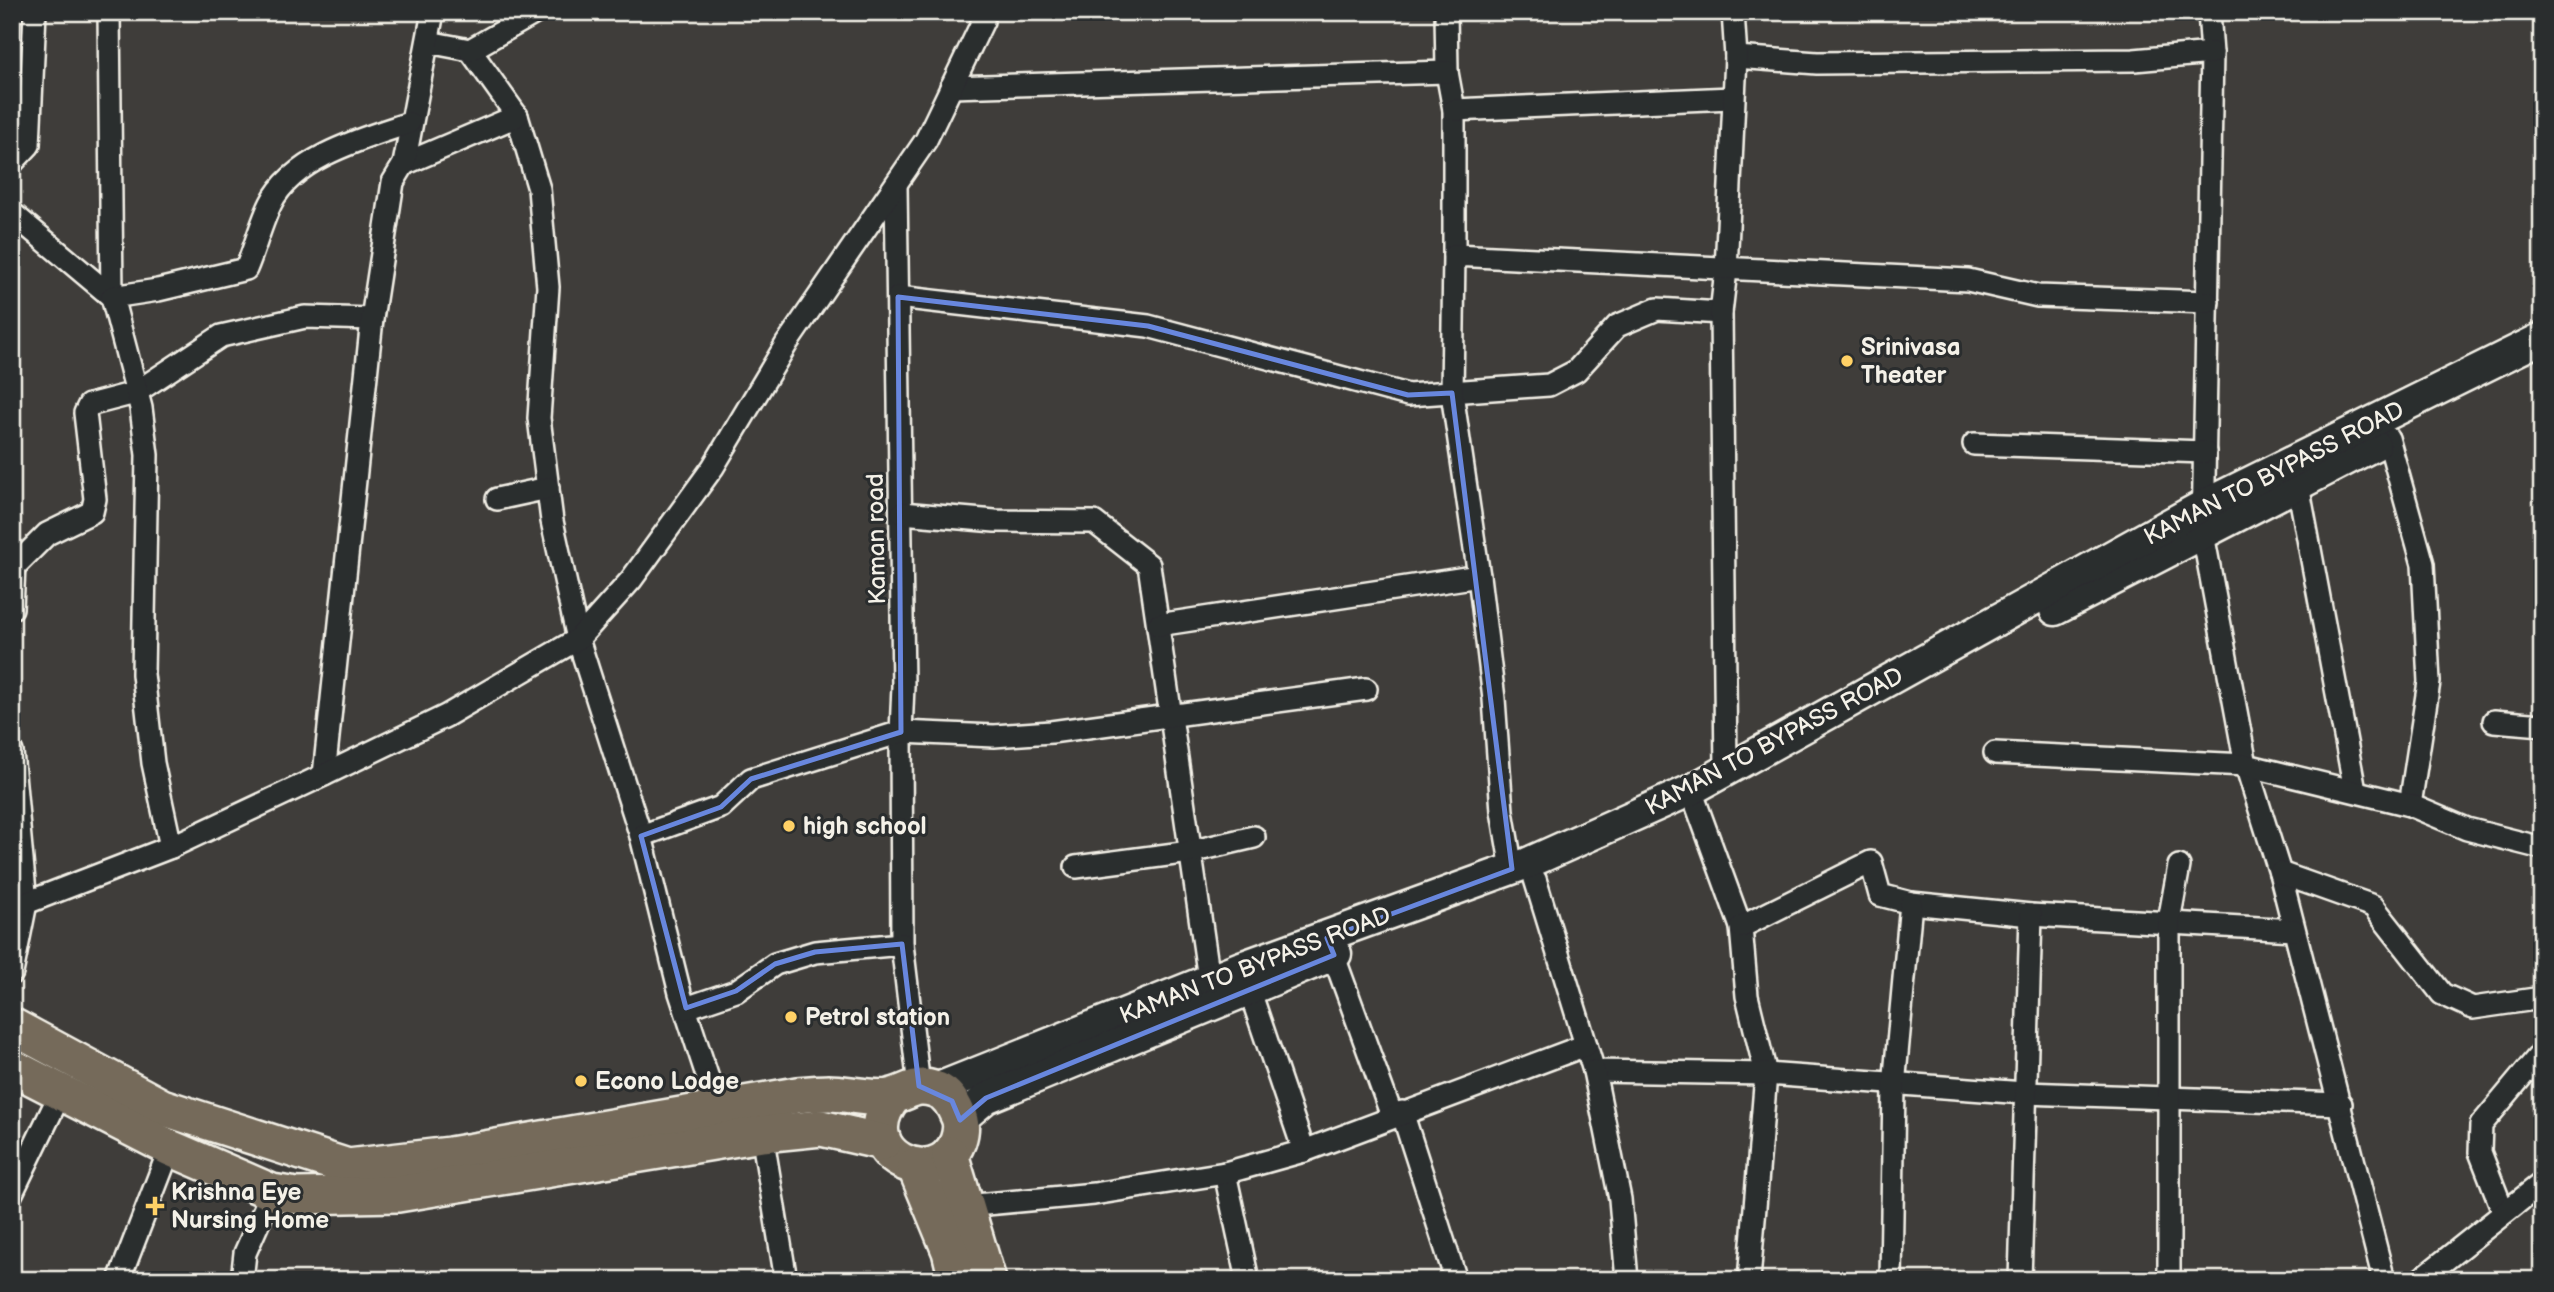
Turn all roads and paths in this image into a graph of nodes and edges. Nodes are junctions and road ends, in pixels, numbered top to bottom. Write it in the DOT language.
graph roads {
  1 [pos="35,12"];
  2 [pos="109,12"];
  3 [pos="433,12"];
  4 [pos="537,12"];
  5 [pos="984,12"];
  6 [pos="1446,12"];
  7 [pos="1733,12"];
  8 [pos="2209,12"];
  9 [pos="428,43"];
  10 [pos="470,50"];
  11 [pos="2212,52"];
  12 [pos="1736,57"];
  13 [pos="1447,72"];
  14 [pos="951,87"];
  15 [pos="1732,98"];
  16 [pos="1454,110"];
  17 [pos="517,116"];
  18 [pos="409,123"];
  19 [pos="12,163"];
  20 [pos="404,164"];
  21 [pos="896,186"];
  22 [pos="12,213"];
  23 [pos="1454,256"];
  24 [pos="1726,270"];
  25 [pos="112,297"];
  26 [pos="898,297"];
  27 [pos="2208,303"];
  28 [pos="1721,313"];
  29 [pos="372,319"];
  30 [pos="2542,338"];
  31 [pos="2542,356"];
  32 [pos="135,393"];
  33 [pos="1452,393"];
  34 [pos="2388,438"];
  35 [pos="1974,444"];
  36 [pos="2205,452"];
  37 [pos="2298,485"];
  38 [pos="548,488"];
  39 [pos="497,499"];
  40 [pos="902,513"];
  41 [pos="2203,520"];
  42 [pos="13,568"];
  43 [pos="1479,576"];
  44 [pos="12,608"];
  45 [pos="1158,625"];
  46 [pos="578,639"];
  47 [pos="1366,689"];
  48 [pos="1170,716"];
  49 [pos="2494,721"];
  50 [pos="2542,725"];
  51 [pos="901,732"];
  52 [pos="12,752"];
  53 [pos="1996,753"];
  54 [pos="2246,765"];
  55 [pos="1726,771"];
  56 [pos="324,775"];
  57 [pos="2355,790"];
  58 [pos="1694,798"];
  59 [pos="2410,805"];
  60 [pos="641,836"];
  61 [pos="1254,837"];
  62 [pos="170,847"];
  63 [pos="2542,848"];
  64 [pos="1190,852"];
  65 [pos="2179,866"];
  66 [pos="1076,867"];
  67 [pos="2280,873"];
  68 [pos="1523,874"];
  69 [pos="1911,903"];
  70 [pos="19,904"];
  71 [pos="2031,915"];
  72 [pos="2169,921"];
  73 [pos="1741,928"];
  74 [pos="2294,930"];
  75 [pos="902,944"];
  76 [pos="1330,946"];
  77 [pos="12,973"];
  78 [pos="1245,978"];
  79 [pos="1209,979"];
  80 [pos="2542,998"];
  81 [pos="686,1008"];
  82 [pos="12,1027"];
  83 [pos="1586,1045"];
  84 [pos="2542,1052"];
  85 [pos="12,1068"];
  86 [pos="1594,1072"];
  87 [pos="1766,1074"];
  88 [pos="1894,1086"];
  89 [pos="916,1091"];
  90 [pos="61,1092"];
  91 [pos="2024,1093"];
  92 [pos="2168,1100"];
  93 [pos="2341,1104"];
  94 [pos="718,1109"];
  95 [pos="1397,1114"];
  96 [pos="960,1119"];
  97 [pos="762,1134"];
  98 [pos="883,1142"];
  99 [pos="170,1147"];
  100 [pos="1304,1151"];
  101 [pos="950,1154"];
  102 [pos="915,1167"];
  103 [pos="1225,1173"];
  104 [pos="2542,1184"];
  105 [pos="12,1192"];
  106 [pos="272,1192"];
  107 [pos="965,1206"];
  108 [pos="2503,1211"];
  109 [pos="119,1280"];
  110 [pos="242,1280"];
  111 [pos="786,1280"];
  112 [pos="957,1280"];
  113 [pos="988,1280"];
  114 [pos="1248,1280"];
  115 [pos="1456,1280"];
  116 [pos="1627,1280"];
  117 [pos="1749,1280"];
  118 [pos="1891,1280"];
  119 [pos="2020,1280"];
  120 [pos="2169,1280"];
  121 [pos="2384,1280"];
  122 [pos="2420,1280"];
  1 -- 19 [label="street"];
  2 -- 25 [label="street"];
  3 -- 9 [label="street"];
  4 -- 10 [label="street"];
  5 -- 14 [label="street"];
  6 -- 13 [label="street"];
  7 -- 12 [label="street"];
  8 -- 11 [label="street"];
  9 -- 10 [label="street"];
  9 -- 18 [label="street"];
  10 -- 17 [label="street"];
  11 -- 12 [label="street"];
  11 -- 27 [label="street"];
  12 -- 15 [label="street"];
  13 -- 14 [label="street"];
  13 -- 16 [label="street"];
  14 -- 21 [label="street"];
  15 -- 16 [label="street"];
  15 -- 24 [label="street"];
  16 -- 23 [label="street"];
  17 -- 20 [label="street"];
  17 -- 38 [label="street"];
  18 -- 20 [label="street"];
  18 -- 25 [label="street"];
  20 -- 29 [label="street"];
  21 -- 26 [label="street, Kaman road"];
  21 -- 46 [label="street"];
  22 -- 25 [label="street"];
  23 -- 24 [label="street"];
  23 -- 33 [label="street"];
  24 -- 27 [label="street"];
  24 -- 28 [label="street"];
  25 -- 32 [label="street"];
  26 -- 33 [label="street"];
  26 -- 40 [label="street, Kaman road"];
  27 -- 36 [label="street"];
  28 -- 33 [label="street"];
  28 -- 55 [label="street"];
  29 -- 32 [label="street"];
  29 -- 56 [label="street"];
  30 -- 41 [label="street, KAMAN TO BYPASS ROAD"];
  31 -- 34 [label="street, KAMAN TO BYPASS ROAD"];
  32 -- 42 [label="street"];
  32 -- 62 [label="street"];
  33 -- 43 [label="street"];
  34 -- 37 [label="street, KAMAN TO BYPASS ROAD"];
  34 -- 59 [label="street"];
  35 -- 36 [label="street"];
  36 -- 41 [label="street"];
  37 -- 41 [label="street, KAMAN TO BYPASS ROAD"];
  37 -- 57 [label="street"];
  38 -- 39 [label="street"];
  38 -- 46 [label="street"];
  40 -- 45 [label="street"];
  40 -- 51 [label="street, Kaman road"];
  41 -- 54 [label="street"];
  41 -- 55 [label="street, KAMAN TO BYPASS ROAD"];
  41 -- 58 [label="street, KAMAN TO BYPASS ROAD"];
  42 -- 44 [label="street"];
  43 -- 45 [label="street"];
  43 -- 68 [label="street"];
  45 -- 48 [label="street"];
  46 -- 56 [label="street"];
  46 -- 60 [label="street"];
  47 -- 48 [label="street"];
  48 -- 51 [label="street"];
  48 -- 64 [label="street"];
  49 -- 50 [label="street"];
  51 -- 60 [label="street"];
  51 -- 75 [label="street, Kaman road"];
  52 -- 70 [label="street"];
  53 -- 54 [label="street"];
  54 -- 57 [label="street"];
  54 -- 67 [label="street"];
  55 -- 58 [label="street, KAMAN TO BYPASS ROAD"];
  56 -- 62 [label="street"];
  57 -- 59 [label="street"];
  58 -- 68 [label="street, KAMAN TO BYPASS ROAD"];
  58 -- 73 [label="street"];
  59 -- 63 [label="street"];
  60 -- 81 [label="street"];
  61 -- 64 [label="street"];
  62 -- 70 [label="street"];
  64 -- 66 [label="street"];
  64 -- 79 [label="street"];
  65 -- 72 [label="street"];
  67 -- 74 [label="street"];
  67 -- 80 [label="street"];
  68 -- 76 [label="street, KAMAN TO BYPASS ROAD"];
  68 -- 83 [label="street"];
  69 -- 71 [label="street"];
  69 -- 73 [label="street"];
  69 -- 88 [label="street"];
  70 -- 77 [label="street"];
  71 -- 72 [label="street"];
  71 -- 91 [label="street"];
  72 -- 74 [label="street"];
  72 -- 92 [label="street"];
  73 -- 87 [label="street"];
  74 -- 93 [label="street"];
  75 -- 81 [label="street"];
  75 -- 89 [label="street, Kaman road"];
  76 -- 78 [label="street, KAMAN TO BYPASS ROAD"];
  76 -- 95 [label="street"];
  78 -- 79 [label="street, KAMAN TO BYPASS ROAD"];
  78 -- 96 [label="street, KAMAN TO BYPASS ROAD"];
  78 -- 100 [label="street"];
  79 -- 89 [label="street, KAMAN TO BYPASS ROAD"];
  81 -- 94 [label="street"];
  82 -- 94 [label="main road"];
  83 -- 86 [label="street"];
  83 -- 95 [label="street"];
  84 -- 108 [label="street"];
  85 -- 90 [label="main road"];
  86 -- 87 [label="street"];
  86 -- 116 [label="street"];
  87 -- 88 [label="street"];
  87 -- 117 [label="street"];
  88 -- 91 [label="street"];
  88 -- 118 [label="street"];
  89 -- 94 [label="main road"];
  89 -- 96 [label="main road"];
  89 -- 98 [label="main road"];
  90 -- 99 [label="main road"];
  90 -- 105 [label="street"];
  91 -- 92 [label="street"];
  91 -- 119 [label="street"];
  92 -- 93 [label="street"];
  92 -- 120 [label="street"];
  93 -- 121 [label="street"];
  95 -- 100 [label="street"];
  95 -- 115 [label="street"];
  96 -- 101 [label="main road"];
  97 -- 98 [label="main road"];
  97 -- 106 [label="main road"];
  97 -- 111 [label="street"];
  98 -- 102 [label="main road"];
  99 -- 106 [label="main road"];
  99 -- 109 [label="street"];
  100 -- 103 [label="street"];
  101 -- 102 [label="main road"];
  101 -- 107 [label="main road"];
  102 -- 112 [label="main road"];
  103 -- 107 [label="street"];
  103 -- 114 [label="street"];
  104 -- 108 [label="street"];
  106 -- 110 [label="street"];
  107 -- 113 [label="main road"];
  108 -- 122 [label="street"];
}
